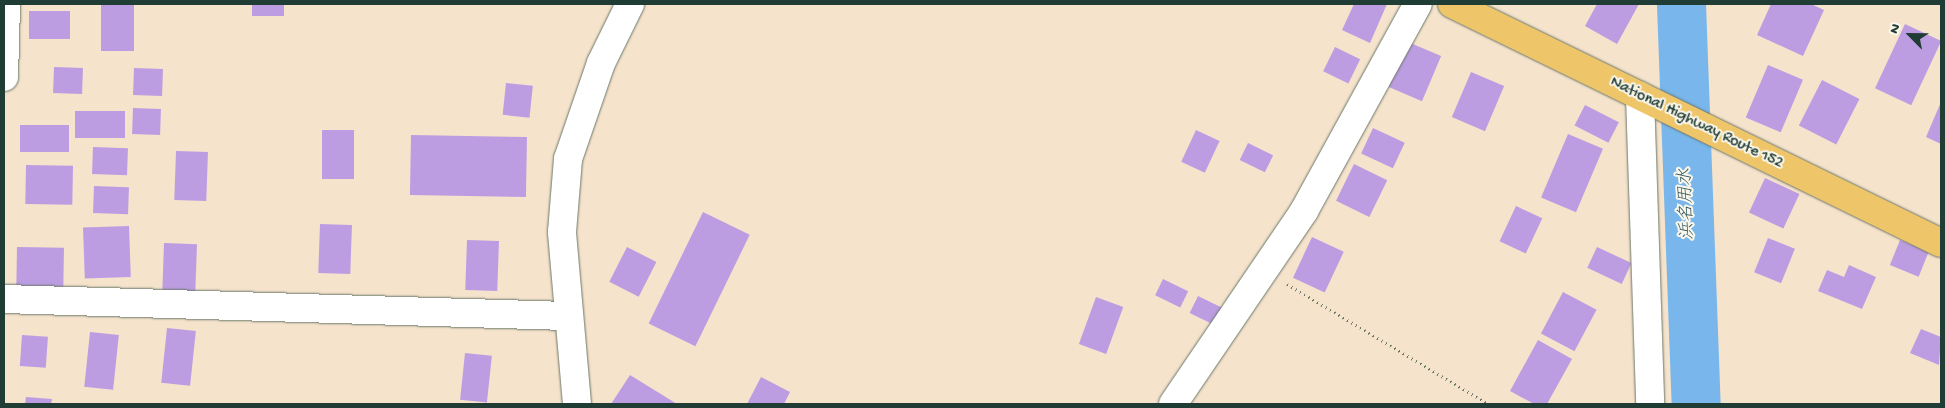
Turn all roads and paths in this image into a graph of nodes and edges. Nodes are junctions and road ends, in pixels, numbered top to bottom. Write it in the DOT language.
graph roads {
  1 [pos="6,4"];
  2 [pos="630,4"];
  3 [pos="1418,4"];
  4 [pos="1452,4"];
  5 [pos="4,77"];
  6 [pos="1650,102"];
  7 [pos="1941,243"];
  8 [pos="1265,271"];
  9 [pos="4,299"];
  10 [pos="566,316"];
  11 [pos="577,404"];
  12 [pos="1173,404"];
  13 [pos="1488,404"];
  14 [pos="1650,404"];
  1 -- 5 [label="street"];
  2 -- 10 [label="street"];
  3 -- 8 [label="street"];
  4 -- 6 [label="highway, National Highway Route 152"];
  6 -- 7 [label="highway, National Highway Route 152"];
  6 -- 14 [label="street"];
  8 -- 12 [label="street"];
  8 -- 13 [label="path"];
  9 -- 10 [label="street"];
  10 -- 11 [label="street"];
}
